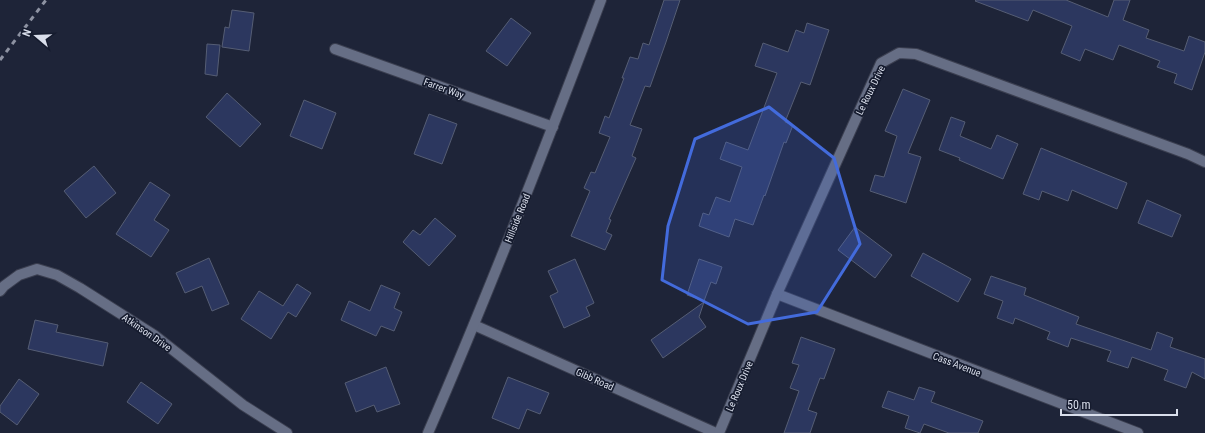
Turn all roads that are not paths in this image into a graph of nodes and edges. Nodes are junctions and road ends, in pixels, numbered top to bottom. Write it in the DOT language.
graph roads {
  1 [pos="601,0"];
  2 [pos="335,49"];
  3 [pos="553,127"];
  4 [pos="1205,162"];
  5 [pos="0,291"];
  6 [pos="777,294"];
  7 [pos="474,325"];
  8 [pos="287,433"];
  9 [pos="428,433"];
  10 [pos="718,433"];
  11 [pos="1138,433"];
  1 -- 3 [label="street, Hillside Road"];
  2 -- 3 [label="street, Farrer Way"];
  3 -- 7 [label="street, Hillside Road"];
  4 -- 6 [label="street, Le Roux Drive"];
  5 -- 8 [label="street, Atkinson Drive"];
  6 -- 10 [label="street, Le Roux Drive"];
  6 -- 11 [label="street, Cass Avenue"];
  7 -- 9 [label="street, Hillside Road"];
  7 -- 10 [label="street, Gibb Road"];
}
